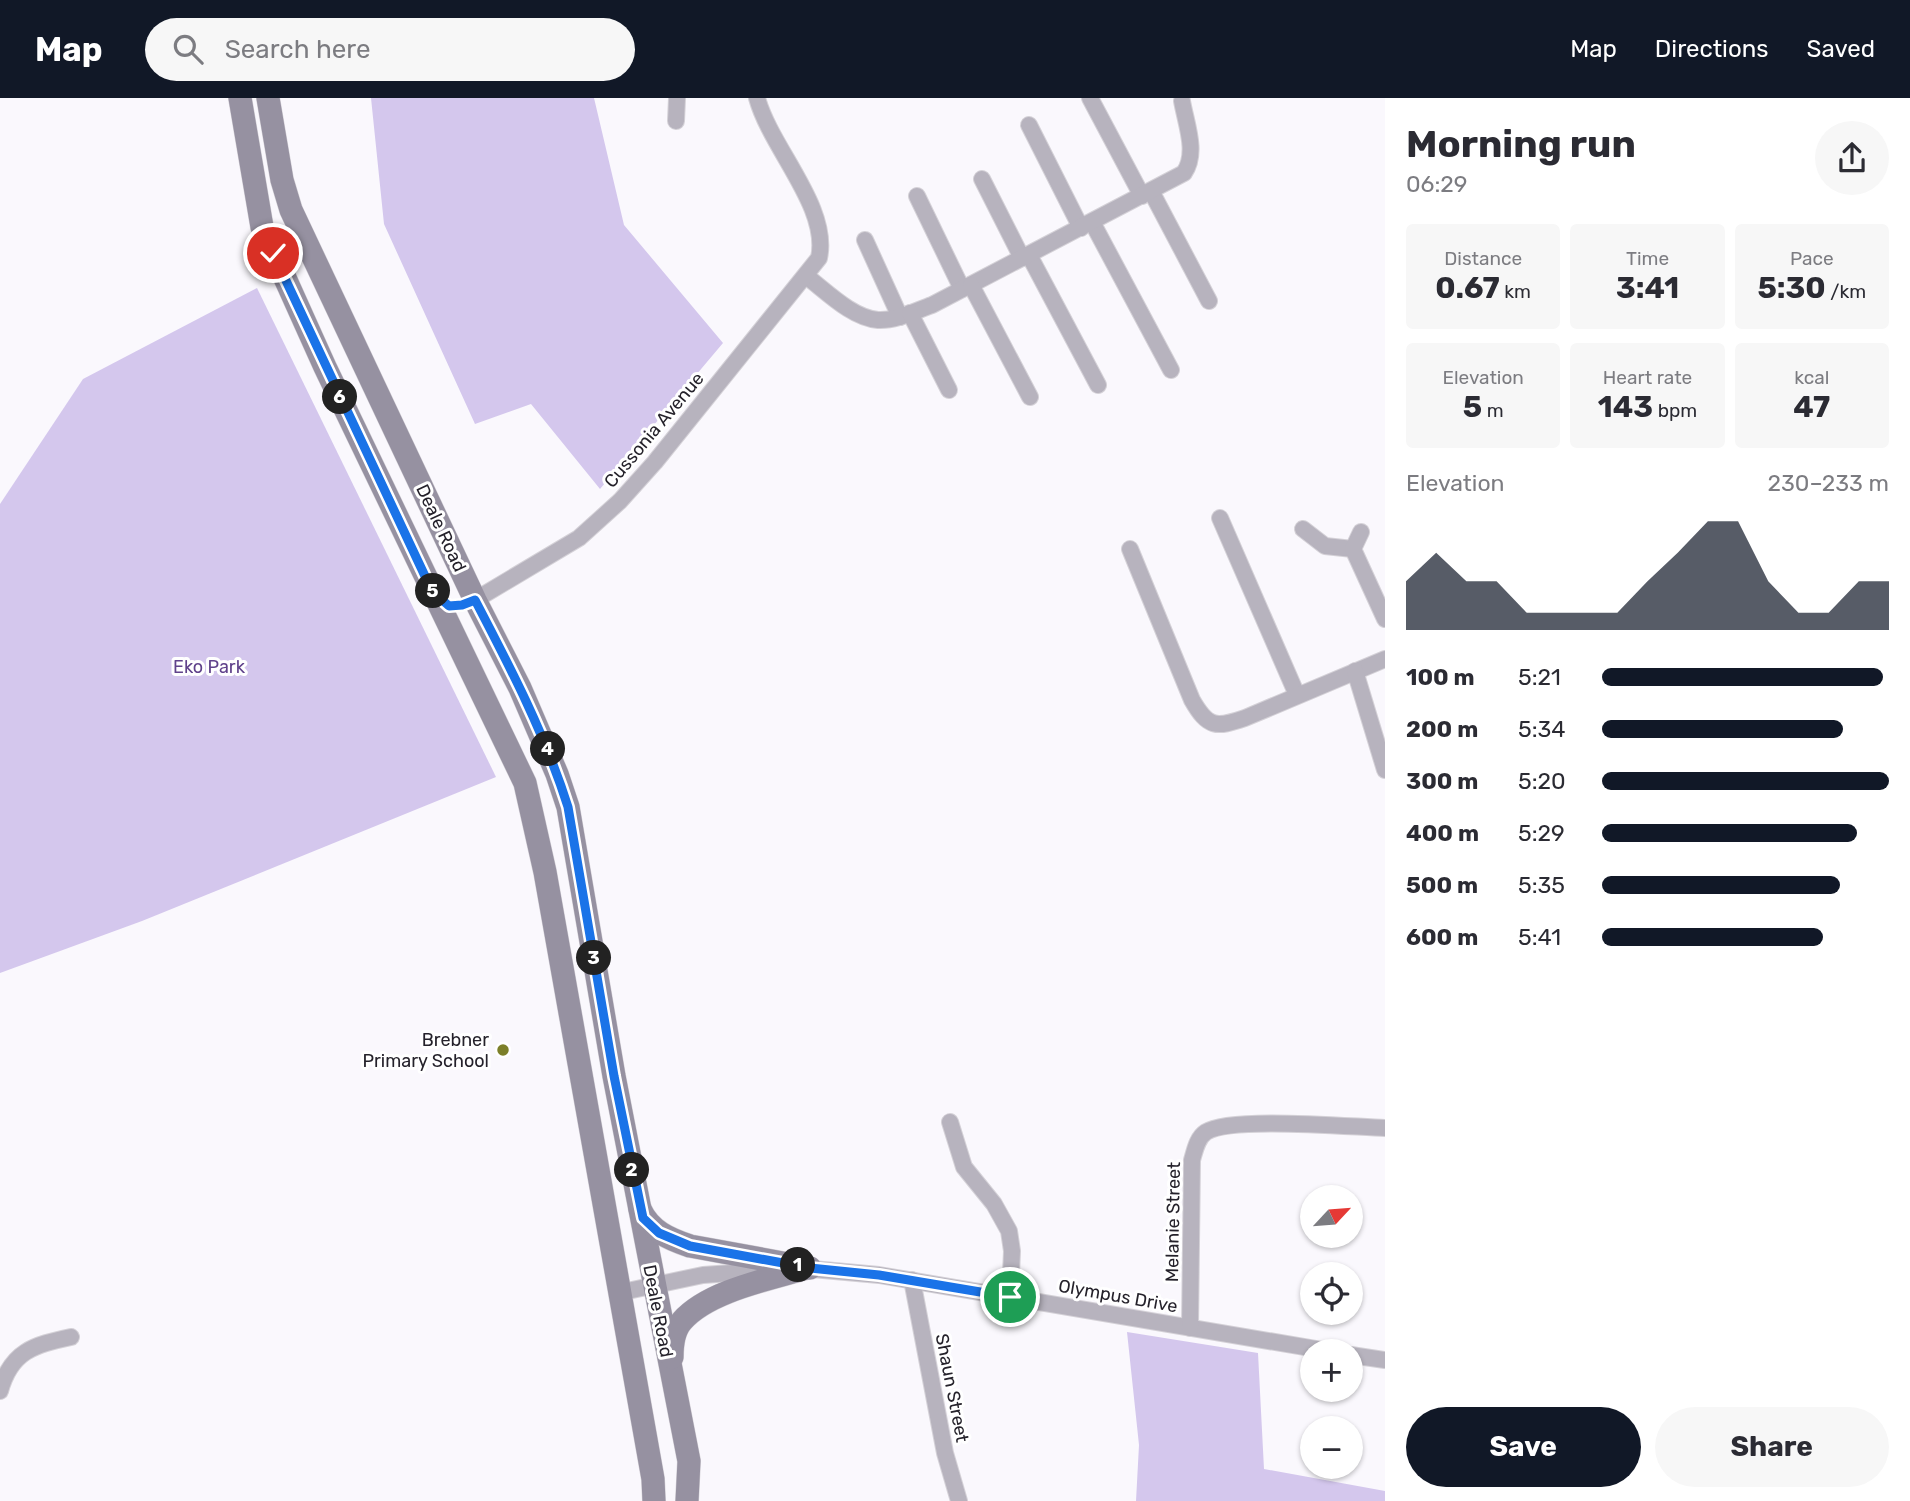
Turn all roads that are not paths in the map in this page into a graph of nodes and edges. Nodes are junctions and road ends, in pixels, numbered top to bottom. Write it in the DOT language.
graph roads {
  1 [pos="240,98"];
  2 [pos="268,98"];
  3 [pos="677,98"];
  4 [pos="757,98"];
  5 [pos="1090,98"];
  6 [pos="1182,101"];
  7 [pos="676,121"];
  8 [pos="1029,125"];
  9 [pos="982,179"];
  10 [pos="1146,194"];
  11 [pos="917,196"];
  12 [pos="1086,225"];
  13 [pos="865,240"];
  14 [pos="1025,256"];
  15 [pos="807,276"];
  16 [pos="966,287"];
  17 [pos="1209,301"];
  18 [pos="905,315"];
  19 [pos="357,351"];
  20 [pos="325,367"];
  21 [pos="1171,370"];
  22 [pos="1098,384"];
  23 [pos="949,390"];
  24 [pos="1030,397"];
  25 [pos="1220,517"];
  26 [pos="1303,529"];
  27 [pos="1361,532"];
  28 [pos="1130,549"];
  29 [pos="1353,549"];
  30 [pos="432,591"];
  31 [pos="475,600"];
  32 [pos="1385,619"];
  33 [pos="465,656"];
  34 [pos="1385,659"];
  35 [pos="1355,671"];
  36 [pos="1297,695"];
  37 [pos="1385,770"];
  38 [pos="594,958"];
  39 [pos="562,967"];
  40 [pos="950,1122"];
  41 [pos="1385,1128"];
  42 [pos="629,1158"];
  43 [pos="810,1268"];
  44 [pos="912,1280"];
  45 [pos="653,1285"];
  46 [pos="618,1293"];
  47 [pos="1010,1297"];
  48 [pos="1190,1328"];
  49 [pos="71,1337"];
  50 [pos="1300,1346"];
  51 [pos="1363,1357"];
  52 [pos="1385,1360"];
  53 [pos="671,1379"];
  54 [pos="0,1391"];
  55 [pos="689,1461"];
  56 [pos="654,1501"];
  57 [pos="687,1501"];
  58 [pos="698,1501"];
  59 [pos="959,1501"];
  1 -- 20 [label="street, Deale Road"];
  2 -- 19 [label="street, Deale Road"];
  3 -- 7 [label="street"];
  4 -- 15 [label="street, Cussonia Avenue"];
  5 -- 10 [label="street"];
  6 -- 10 [label="street"];
  8 -- 12 [label="street"];
  9 -- 14 [label="street"];
  10 -- 12 [label="street"];
  10 -- 17 [label="street"];
  11 -- 16 [label="street"];
  12 -- 14 [label="street"];
  12 -- 21 [label="street"];
  13 -- 18 [label="street"];
  14 -- 16 [label="street"];
  14 -- 22 [label="street"];
  15 -- 18 [label="street"];
  15 -- 31 [label="street, Cussonia Avenue"];
  16 -- 18 [label="street"];
  16 -- 24 [label="street"];
  18 -- 23 [label="street"];
  19 -- 20 [label="street"];
  19 -- 31 [label="street, Deale Road"];
  20 -- 30 [label="street, Deale Road"];
  25 -- 36 [label="street"];
  26 -- 29 [label="street"];
  27 -- 29 [label="street"];
  28 -- 36 [label="street"];
  29 -- 32 [label="street"];
  30 -- 31 [label="street"];
  30 -- 33 [label="street, Deale Road"];
  31 -- 33 [label="street"];
  31 -- 38 [label="street, Deale Road"];
  33 -- 39 [label="street, Deale Road"];
  34 -- 35 [label="street"];
  35 -- 36 [label="street"];
  35 -- 37 [label="street"];
  38 -- 39 [label="street"];
  38 -- 42 [label="street, Deale Road"];
  39 -- 46 [label="street, Deale Road"];
  40 -- 47 [label="street"];
  41 -- 48 [label="street, Melanie Street"];
  42 -- 43 [label="street"];
  42 -- 45 [label="street, Deale Road"];
  43 -- 44 [label="street, Olympus Drive"];
  43 -- 45 [label="street, Olympus Drive"];
  43 -- 53 [label="street"];
  44 -- 47 [label="street, Olympus Drive"];
  44 -- 59 [label="street, Shaun Street"];
  45 -- 46 [label="street, Olympus Drive"];
  45 -- 53 [label="street, Deale Road"];
  46 -- 56 [label="street, Deale Road"];
  47 -- 48 [label="street, Olympus Drive"];
  48 -- 50 [label="street, Olympus Drive"];
  49 -- 54 [label="street"];
  51 -- 52 [label="street"];
  53 -- 55 [label="street, Deale Road"];
  55 -- 57 [label="street, Deale Road"];
  55 -- 58 [label="street"];
}
